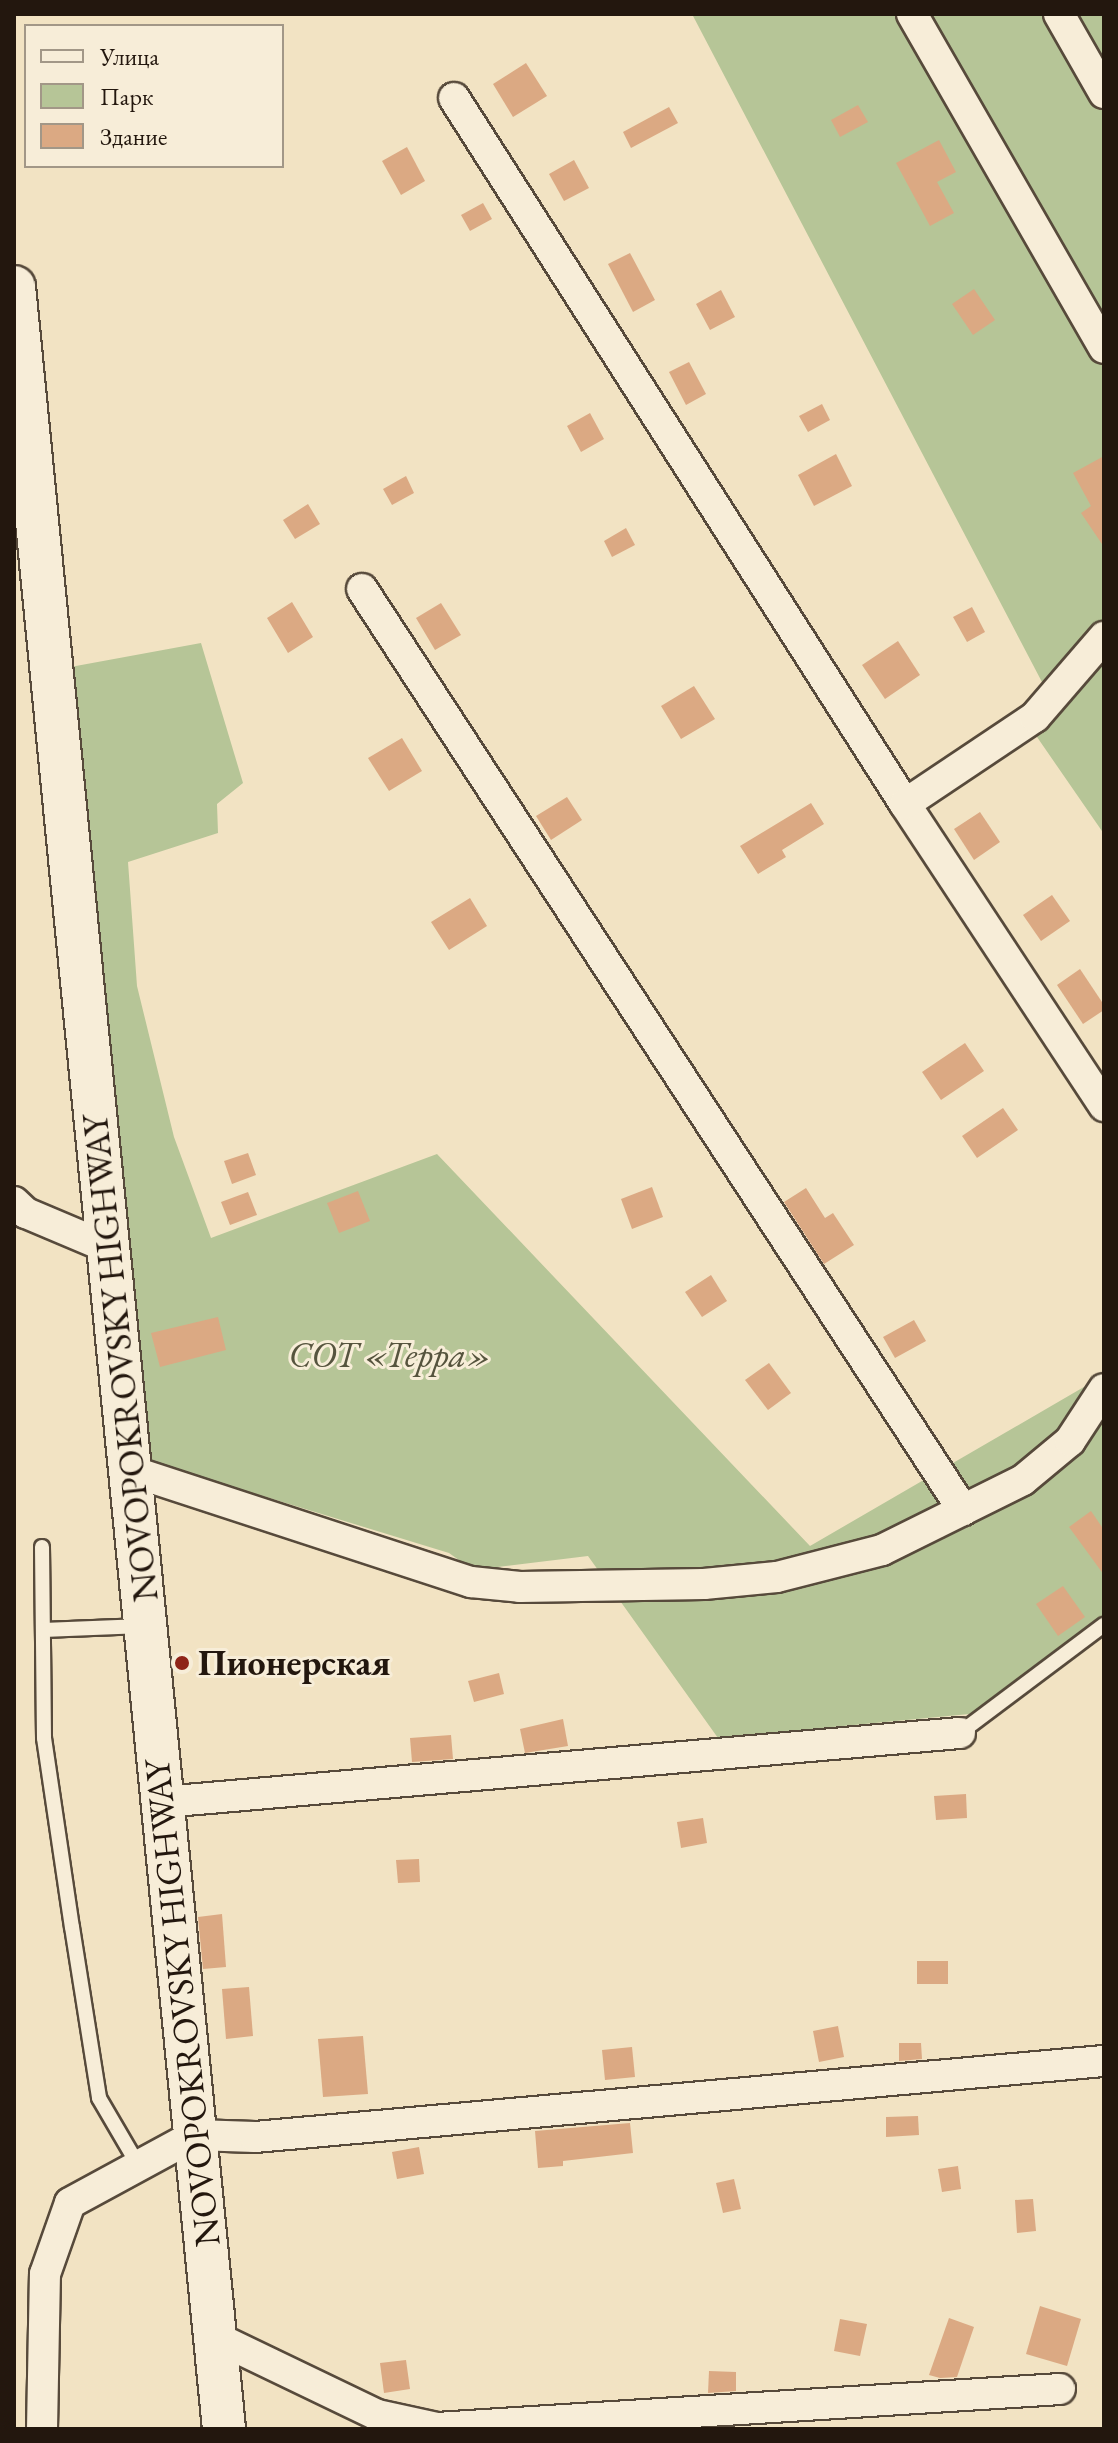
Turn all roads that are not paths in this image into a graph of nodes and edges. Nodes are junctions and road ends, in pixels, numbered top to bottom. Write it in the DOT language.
graph roads {
  1 [pos="912,14"];
  2 [pos="1059,14"];
  3 [pos="1104,93"];
  4 [pos="454,98"];
  5 [pos="14,287"];
  6 [pos="1104,348"];
  7 [pos="362,589"];
  8 [pos="1104,637"];
  9 [pos="905,804"];
  10 [pos="1104,1106"];
  11 [pos="14,1202"];
  12 [pos="109,1248"];
  13 [pos="1101,1401"];
  14 [pos="131,1471"];
  15 [pos="963,1510"];
  16 [pos="42,1547"];
  17 [pos="1104,1625"];
  18 [pos="146,1626"];
  19 [pos="44,1630"];
  20 [pos="960,1733"];
  21 [pos="163,1802"];
  22 [pos="1104,2061"];
  23 [pos="195,2135"];
  24 [pos="137,2163"];
  25 [pos="215,2337"];
  26 [pos="1060,2389"];
  27 [pos="42,2429"];
  28 [pos="224,2429"];
  1 -- 6 [label="street"];
  2 -- 3 [label="street"];
  4 -- 9 [label="street"];
  5 -- 12 [label="main road, NOVOPOKROVSKY HIGHWAY"];
  7 -- 15 [label="street"];
  8 -- 9 [label="street"];
  9 -- 10 [label="street"];
  11 -- 12 [label="street"];
  12 -- 14 [label="main road, NOVOPOKROVSKY HIGHWAY"];
  13 -- 15 [label="street"];
  14 -- 15 [label="street"];
  14 -- 18 [label="main road, NOVOPOKROVSKY HIGHWAY"];
  16 -- 19 [label="lane"];
  17 -- 20 [label="lane"];
  18 -- 19 [label="lane"];
  18 -- 21 [label="main road, NOVOPOKROVSKY HIGHWAY"];
  19 -- 24 [label="lane"];
  20 -- 21 [label="street"];
  21 -- 23 [label="main road, NOVOPOKROVSKY HIGHWAY"];
  22 -- 23 [label="street"];
  23 -- 24 [label="street"];
  23 -- 25 [label="main road, NOVOPOKROVSKY HIGHWAY"];
  24 -- 27 [label="street"];
  25 -- 26 [label="street"];
  25 -- 28 [label="main road, NOVOPOKROVSKY HIGHWAY"];
}
